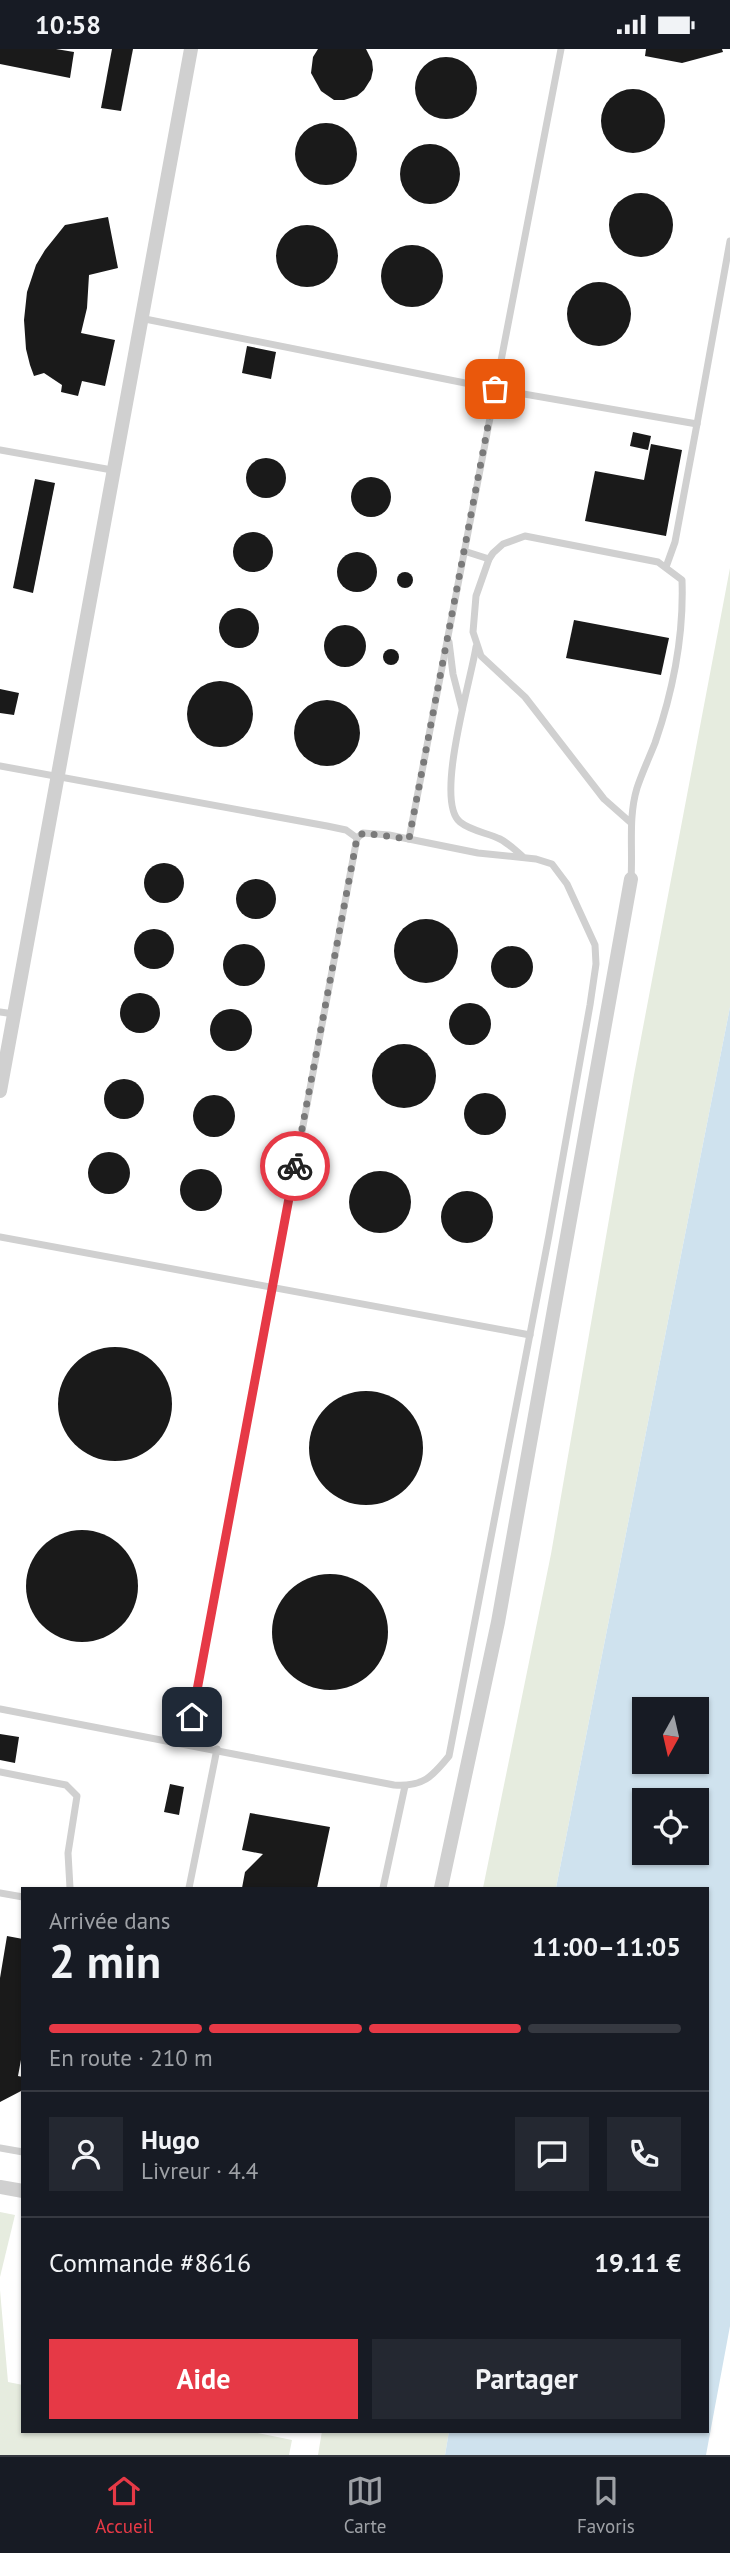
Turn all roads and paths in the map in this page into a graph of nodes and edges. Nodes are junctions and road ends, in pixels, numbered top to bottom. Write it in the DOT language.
graph roads {
  1 [pos="191,49"];
  2 [pos="561,49"];
  3 [pos="730,241"];
  4 [pos="141,318"];
  5 [pos="495,389"];
  6 [pos="697,424"];
  7 [pos="0,450"];
  8 [pos="112,471"];
  9 [pos="464,551"];
  10 [pos="489,559"];
  11 [pos="666,567"];
  12 [pos="448,634"];
  13 [pos="477,643"];
  14 [pos="463,713"];
  15 [pos="0,766"];
  16 [pos="57,777"];
  17 [pos="630,822"];
  18 [pos="357,838"];
  19 [pos="409,839"];
  20 [pos="522,856"];
  21 [pos="631,879"];
  22 [pos="7,1013"];
  23 [pos="0,1091"];
  24 [pos="0,1237"];
  25 [pos="272,1288"];
  26 [pos="530,1335"];
  27 [pos="0,1709"];
  28 [pos="187,1744"];
  29 [pos="217,1749"];
  30 [pos="0,1772"];
  31 [pos="405,1786"];
  32 [pos="70,1887"];
  33 [pos="189,1887"];
  34 [pos="383,1887"];
  35 [pos="441,1887"];
  36 [pos="0,1893"];
  37 [pos="21,1897"];
  38 [pos="0,2148"];
  39 [pos="21,2152"];
  40 [pos="0,2187"];
  41 [pos="21,2191"];
  1 -- 4 [label="street"];
  2 -- 5 [label="lane"];
  3 -- 6 [label="lane"];
  4 -- 5 [label="lane"];
  4 -- 8 [label="street"];
  5 -- 6 [label="lane"];
  5 -- 9 [label="lane"];
  6 -- 11 [label="lane"];
  7 -- 8 [label="lane"];
  8 -- 16 [label="street"];
  9 -- 10 [label="lane"];
  9 -- 12 [label="lane"];
  10 -- 11 [label="lane"];
  10 -- 13 [label="lane"];
  11 -- 17 [label="lane"];
  12 -- 14 [label="lane"];
  12 -- 19 [label="lane"];
  13 -- 14 [label="lane"];
  13 -- 17 [label="lane"];
  14 -- 20 [label="lane"];
  15 -- 16 [label="lane"];
  16 -- 18 [label="lane"];
  16 -- 22 [label="street"];
  17 -- 21 [label="lane"];
  18 -- 19 [label="lane"];
  18 -- 25 [label="lane"];
  19 -- 20 [label="lane"];
  20 -- 26 [label="lane"];
  21 -- 35 [label="street"];
  22 -- 23 [label="street"];
  24 -- 25 [label="lane"];
  25 -- 26 [label="lane"];
  25 -- 28 [label="lane"];
  26 -- 31 [label="lane"];
  27 -- 28 [label="lane"];
  28 -- 29 [label="lane"];
  29 -- 31 [label="lane"];
  29 -- 33 [label="lane"];
  30 -- 32 [label="lane"];
  31 -- 34 [label="lane"];
  36 -- 37 [label="lane"];
  38 -- 39 [label="lane"];
  40 -- 41 [label="street"];
}
